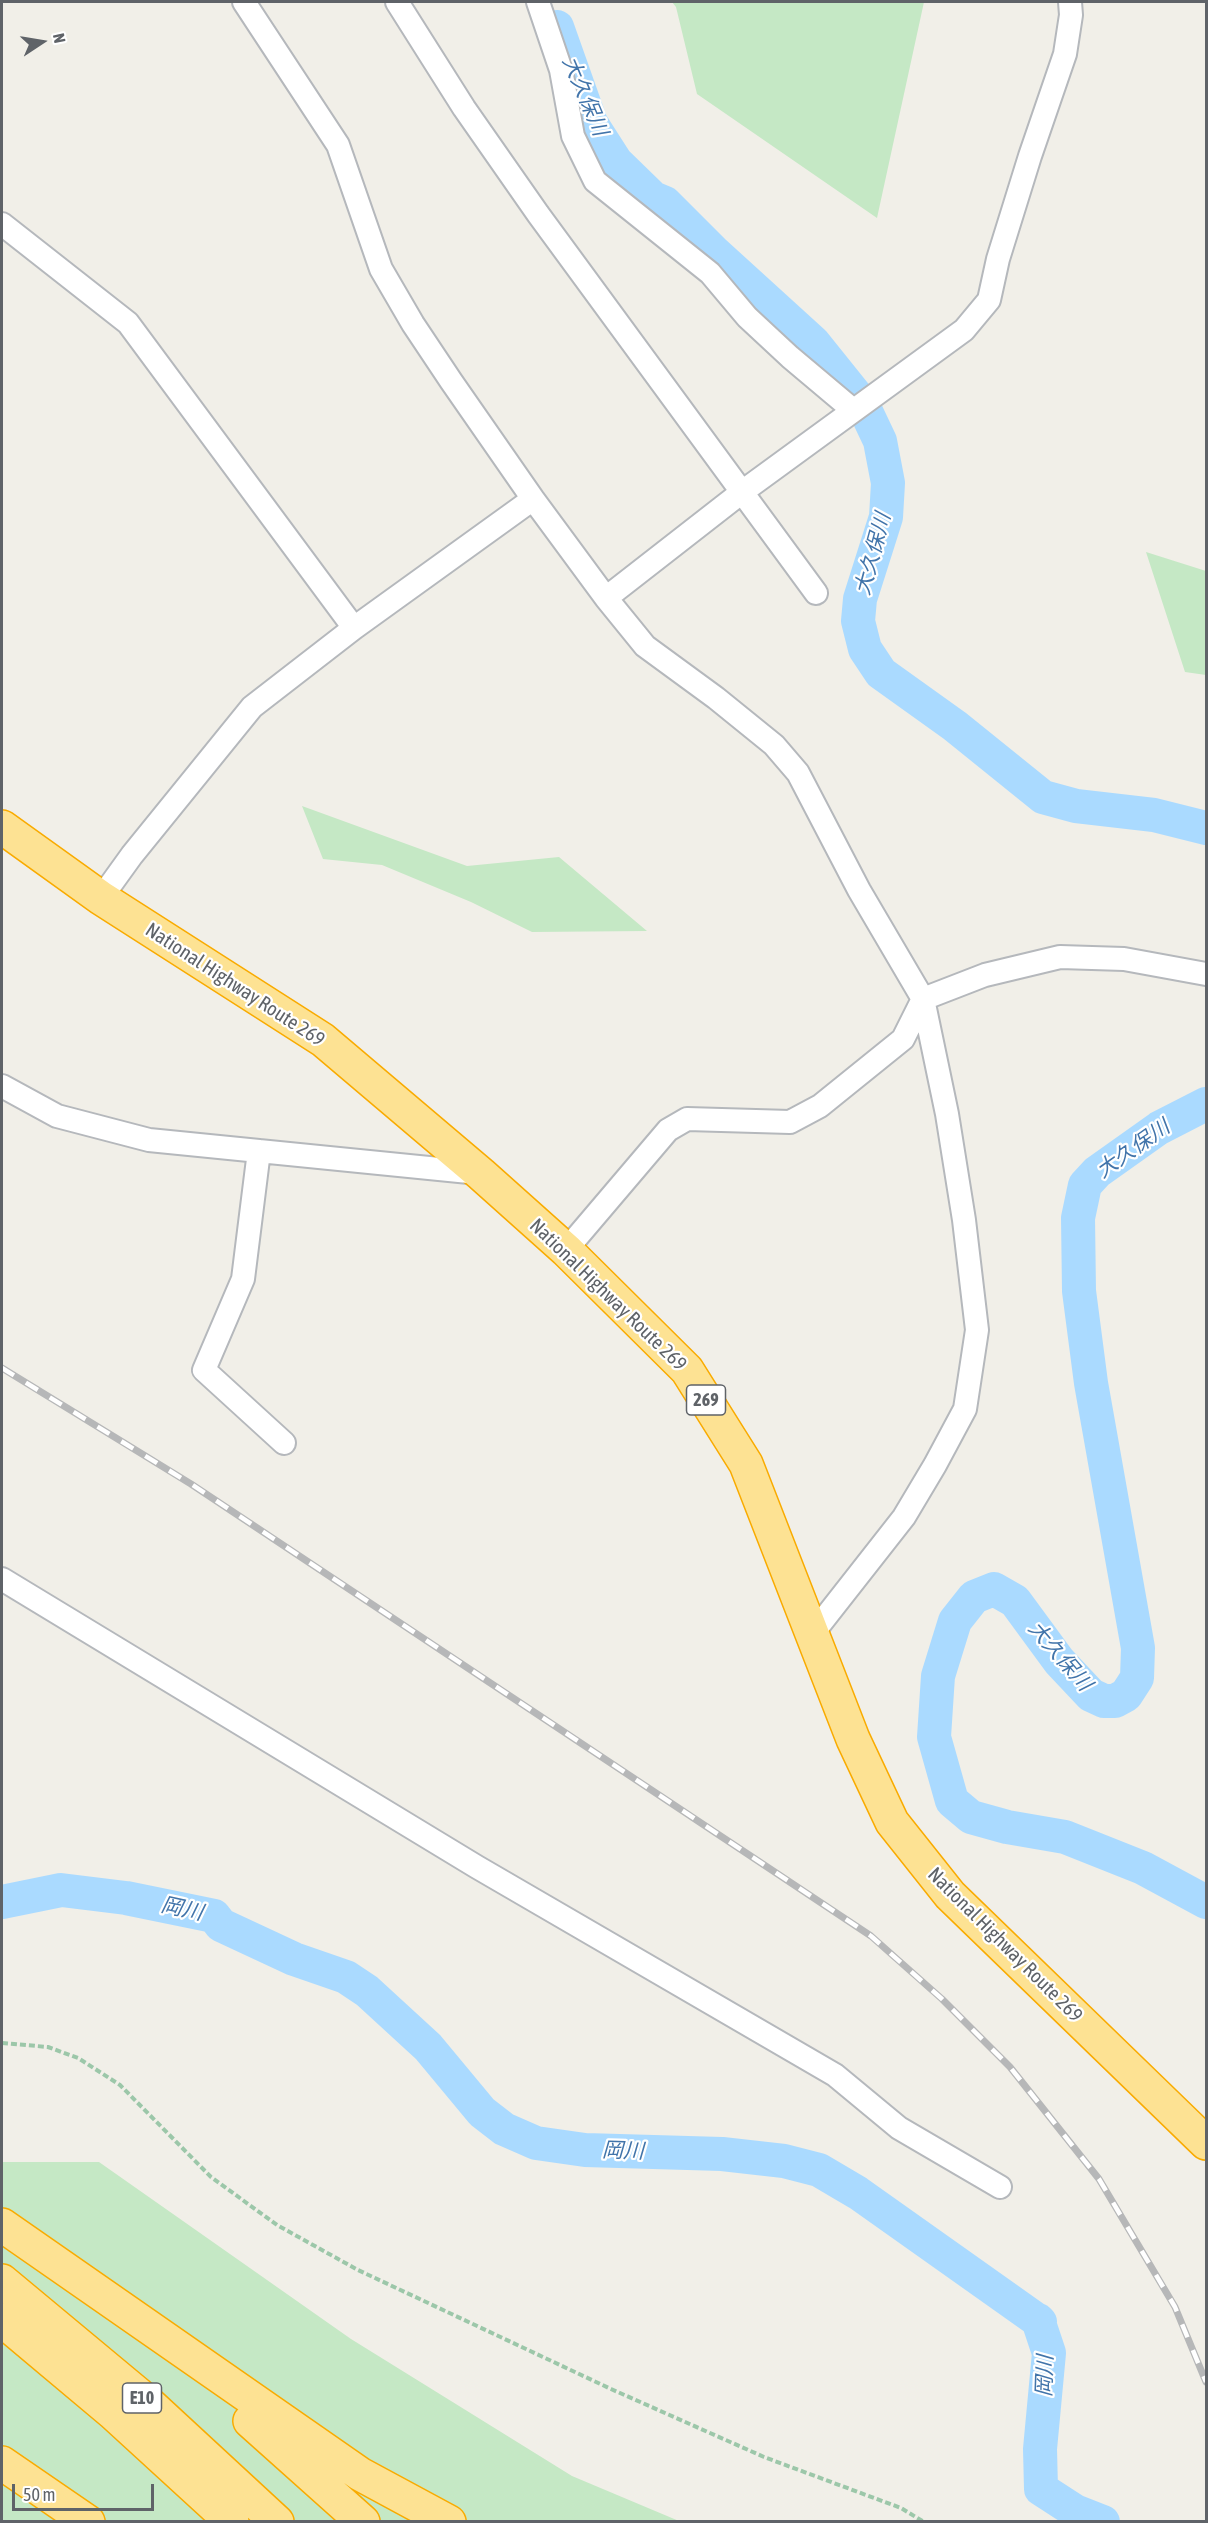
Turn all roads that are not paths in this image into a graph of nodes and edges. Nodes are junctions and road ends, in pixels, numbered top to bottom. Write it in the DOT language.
graph roads {
  1 [pos="244,2"];
  2 [pos="397,2"];
  3 [pos="538,2"];
  4 [pos="1070,2"];
  5 [pos="2,224"];
  6 [pos="853,410"];
  7 [pos="742,492"];
  8 [pos="533,499"];
  9 [pos="816,593"];
  10 [pos="606,598"];
  11 [pos="354,628"];
  12 [pos="2,827"];
  13 [pos="101,898"];
  14 [pos="1206,974"];
  15 [pos="923,999"];
  16 [pos="2,1086"];
  17 [pos="259,1151"];
  18 [pos="481,1174"];
  19 [pos="566,1250"];
  20 [pos="284,1443"];
  21 [pos="2,1578"];
  22 [pos="813,1633"];
  23 [pos="1206,2142"];
  24 [pos="1000,2187"];
  25 [pos="2,2225"];
  26 [pos="2,2281"];
  27 [pos="99,2295"];
  28 [pos="2,2320"];
  29 [pos="2,2463"];
  30 [pos="88,2522"];
  31 [pos="232,2522"];
  32 [pos="277,2522"];
  33 [pos="363,2522"];
  34 [pos="449,2522"];
  1 -- 8 [label="street"];
  2 -- 7 [label="street"];
  3 -- 6 [label="street"];
  4 -- 6 [label="street"];
  5 -- 11 [label="street"];
  6 -- 7 [label="street"];
  7 -- 9 [label="street"];
  7 -- 10 [label="street"];
  8 -- 10 [label="street"];
  8 -- 11 [label="street"];
  10 -- 15 [label="street"];
  11 -- 13 [label="street"];
  12 -- 13 [label="highway, National Highway Route 269 / 269"];
  13 -- 18 [label="highway, National Highway Route 269 / 269"];
  14 -- 15 [label="street"];
  15 -- 19 [label="street"];
  15 -- 22 [label="street"];
  16 -- 17 [label="street"];
  17 -- 18 [label="street"];
  17 -- 20 [label="street"];
  18 -- 19 [label="highway, National Highway Route 269 / 269"];
  19 -- 22 [label="highway, National Highway Route 269 / 269"];
  21 -- 24 [label="street"];
  22 -- 23 [label="highway, National Highway Route 269 / 269"];
  25 -- 27 [label="highway"];
  26 -- 32 [label="highway, E10"];
  27 -- 33 [label="highway"];
  27 -- 34 [label="highway"];
  28 -- 31 [label="highway, E10"];
  29 -- 30 [label="highway"];
}
